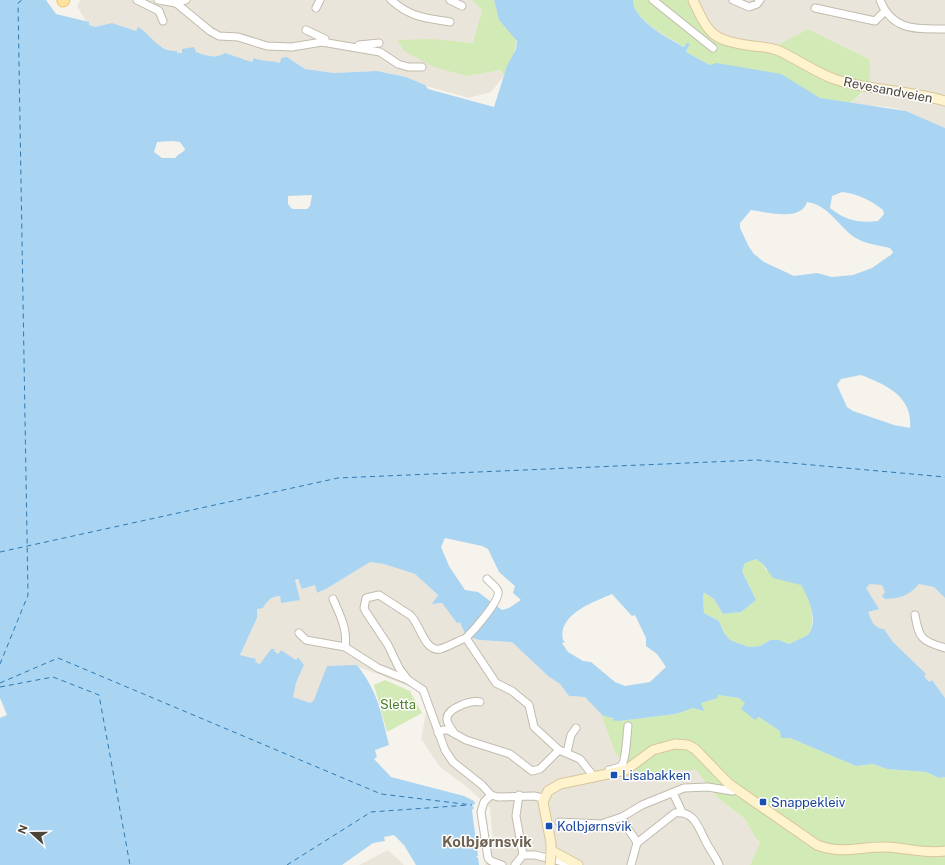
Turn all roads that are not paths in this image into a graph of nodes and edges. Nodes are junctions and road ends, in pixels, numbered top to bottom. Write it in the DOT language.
graph roads {
  1 [pos="137,0"];
  2 [pos="158,0"];
  3 [pos="186,0"];
  4 [pos="320,0"];
  5 [pos="392,0"];
  6 [pos="450,0"];
  7 [pos="653,0"];
  8 [pos="693,0"];
  9 [pos="733,0"];
  10 [pos="760,0"];
  11 [pos="880,0"];
  12 [pos="176,3"];
  13 [pos="462,6"];
  14 [pos="316,8"];
  15 [pos="815,8"];
  16 [pos="884,12"];
  17 [pos="163,21"];
  18 [pos="450,22"];
  19 [pos="945,29"];
  20 [pos="306,30"];
  21 [pos="333,43"];
  22 [pos="379,44"];
  23 [pos="713,48"];
  24 [pos="422,67"];
  25 [pos="945,101"];
  26 [pos="487,579"];
  27 [pos="333,599"];
  28 [pos="914,615"];
  29 [pos="299,633"];
  30 [pos="466,638"];
  31 [pos="345,647"];
  32 [pos="945,648"];
  33 [pos="408,680"];
  34 [pos="480,702"];
  35 [pos="628,726"];
  36 [pos="576,728"];
  37 [pos="438,733"];
  38 [pos="456,735"];
  39 [pos="559,750"];
  40 [pos="567,752"];
  41 [pos="592,776"];
  42 [pos="737,790"];
  43 [pos="673,793"];
  44 [pos="491,795"];
  45 [pos="519,795"];
  46 [pos="543,798"];
  47 [pos="682,812"];
  48 [pos="622,817"];
  49 [pos="559,822"];
  50 [pos="637,843"];
  51 [pos="945,851"];
  52 [pos="552,853"];
  53 [pos="523,855"];
  54 [pos="502,865"];
  55 [pos="515,865"];
  56 [pos="550,865"];
  57 [pos="573,865"];
  58 [pos="578,865"];
  59 [pos="630,865"];
  60 [pos="719,865"];
  1 -- 17 [label="street"];
  2 -- 12 [label="street"];
  3 -- 12 [label="street"];
  4 -- 14 [label="street"];
  5 -- 18 [label="street"];
  6 -- 13 [label="street"];
  7 -- 23 [label="street"];
  8 -- 25 [label="main road, Revesandveien"];
  9 -- 10 [label="street"];
  11 -- 16 [label="street"];
  12 -- 21 [label="street"];
  15 -- 16 [label="street"];
  16 -- 19 [label="street"];
  20 -- 21 [label="street"];
  21 -- 22 [label="street"];
  21 -- 24 [label="street"];
  26 -- 30 [label="street"];
  27 -- 31 [label="street"];
  28 -- 32 [label="street"];
  29 -- 31 [label="street"];
  30 -- 33 [label="street"];
  30 -- 39 [label="street"];
  31 -- 33 [label="street"];
  33 -- 37 [label="street"];
  34 -- 38 [label="street"];
  35 -- 41 [label="street"];
  36 -- 40 [label="street"];
  37 -- 38 [label="street"];
  37 -- 44 [label="street"];
  38 -- 39 [label="street"];
  39 -- 40 [label="street"];
  40 -- 41 [label="street"];
  41 -- 42 [label="main road"];
  41 -- 46 [label="main road"];
  42 -- 43 [label="street"];
  42 -- 51 [label="main road"];
  43 -- 47 [label="street"];
  43 -- 48 [label="street"];
  44 -- 45 [label="street"];
  44 -- 54 [label="street"];
  45 -- 46 [label="street"];
  45 -- 53 [label="street"];
  46 -- 52 [label="main road"];
  47 -- 50 [label="street"];
  47 -- 60 [label="street"];
  48 -- 49 [label="street"];
  48 -- 50 [label="street"];
  50 -- 59 [label="street"];
  52 -- 56 [label="main road, bridge"];
  52 -- 58 [label="main road"];
  53 -- 55 [label="street"];
  53 -- 57 [label="street"];
}
